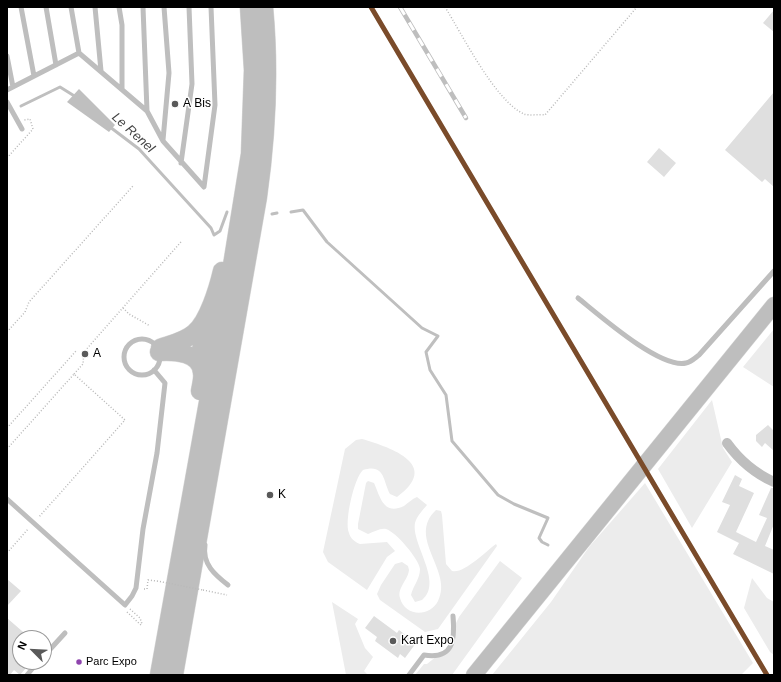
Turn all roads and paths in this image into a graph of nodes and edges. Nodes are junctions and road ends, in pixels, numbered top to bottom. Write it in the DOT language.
graph roads {
  1 [pos="21,7"];
  2 [pos="46,7"];
  3 [pos="71,7"];
  4 [pos="95,7"];
  5 [pos="119,7"];
  6 [pos="143,7"];
  7 [pos="164,7"];
  8 [pos="189,7"];
  9 [pos="211,7"];
  10 [pos="249,7"];
  11 [pos="264,7"];
  12 [pos="445,7"];
  13 [pos="637,7"];
  14 [pos="79,53"];
  15 [pos="7,56"];
  16 [pos="56,65"];
  17 [pos="101,71"];
  18 [pos="34,76"];
  19 [pos="13,87"];
  20 [pos="122,89"];
  21 [pos="7,90"];
  22 [pos="7,102"];
  23 [pos="147,111"];
  24 [pos="253,117"];
  25 [pos="22,129"];
  26 [pos="163,141"];
  27 [pos="181,163"];
  28 [pos="133,186"];
  29 [pos="181,242"];
  30 [pos="774,271"];
  31 [pos="241,298"];
  32 [pos="578,298"];
  33 [pos="774,305"];
  34 [pos="122,308"];
  35 [pos="207,313"];
  36 [pos="150,326"];
  37 [pos="7,332"];
  38 [pos="158,350"];
  39 [pos="76,351"];
  40 [pos="199,363"];
  41 [pos="154,370"];
  42 [pos="74,374"];
  43 [pos="233,375"];
  44 [pos="7,428"];
  45 [pos="727,442"];
  46 [pos="7,449"];
  47 [pos="774,482"];
  48 [pos="7,499"];
  49 [pos="34,523"];
  50 [pos="207,537"];
  51 [pos="7,553"];
  52 [pos="228,585"];
  53 [pos="147,589"];
  54 [pos="227,596"];
  55 [pos="125,605"];
  56 [pos="453,616"];
  57 [pos="142,626"];
  58 [pos="65,633"];
  59 [pos="172,645"];
  60 [pos="52,647"];
  61 [pos="158,675"];
  62 [pos="174,675"];
  63 [pos="409,675"];
  64 [pos="474,675"];
  1 -- 18 [label="lane"];
  2 -- 16 [label="lane"];
  3 -- 14 [label="lane"];
  4 -- 17 [label="lane"];
  5 -- 20 [label="lane"];
  6 -- 23 [label="lane"];
  7 -- 26 [label="lane"];
  8 -- 27 [label="lane"];
  9 -- 27 [label="lane"];
  10 -- 24 [label="highway"];
  11 -- 31 [label="highway"];
  12 -- 13 [label="path"];
  14 -- 16 [label="lane"];
  14 -- 17 [label="lane"];
  15 -- 19 [label="lane"];
  16 -- 18 [label="lane"];
  17 -- 20 [label="lane"];
  18 -- 19 [label="lane"];
  19 -- 21 [label="lane"];
  20 -- 23 [label="lane"];
  22 -- 25 [label="lane"];
  23 -- 26 [label="lane"];
  24 -- 35 [label="highway"];
  24 -- 59 [label="highway"];
  26 -- 27 [label="lane"];
  28 -- 37 [label="path"];
  29 -- 34 [label="path"];
  30 -- 32 [label="lane"];
  31 -- 43 [label="lane"];
  31 -- 59 [label="highway"];
  33 -- 64 [label="main road"];
  34 -- 36 [label="path"];
  34 -- 42 [label="path"];
  35 -- 38 [label="highway"];
  35 -- 40 [label="highway"];
  38 -- 40 [label="highway"];
  38 -- 41 [label="lane"];
  38 -- 41 [label="lane"];
  39 -- 44 [label="path"];
  40 -- 59 [label="highway"];
  41 -- 55 [label="lane"];
  42 -- 46 [label="path"];
  42 -- 49 [label="path"];
  45 -- 47 [label="street"];
  48 -- 49 [label="lane"];
  49 -- 51 [label="path"];
  49 -- 55 [label="lane"];
  50 -- 52 [label="lane"];
  53 -- 54 [label="path, bridge"];
  55 -- 57 [label="path"];
  56 -- 63 [label="lane"];
  58 -- 60 [label="lane"];
  59 -- 61 [label="highway"];
  59 -- 62 [label="highway"];
}
